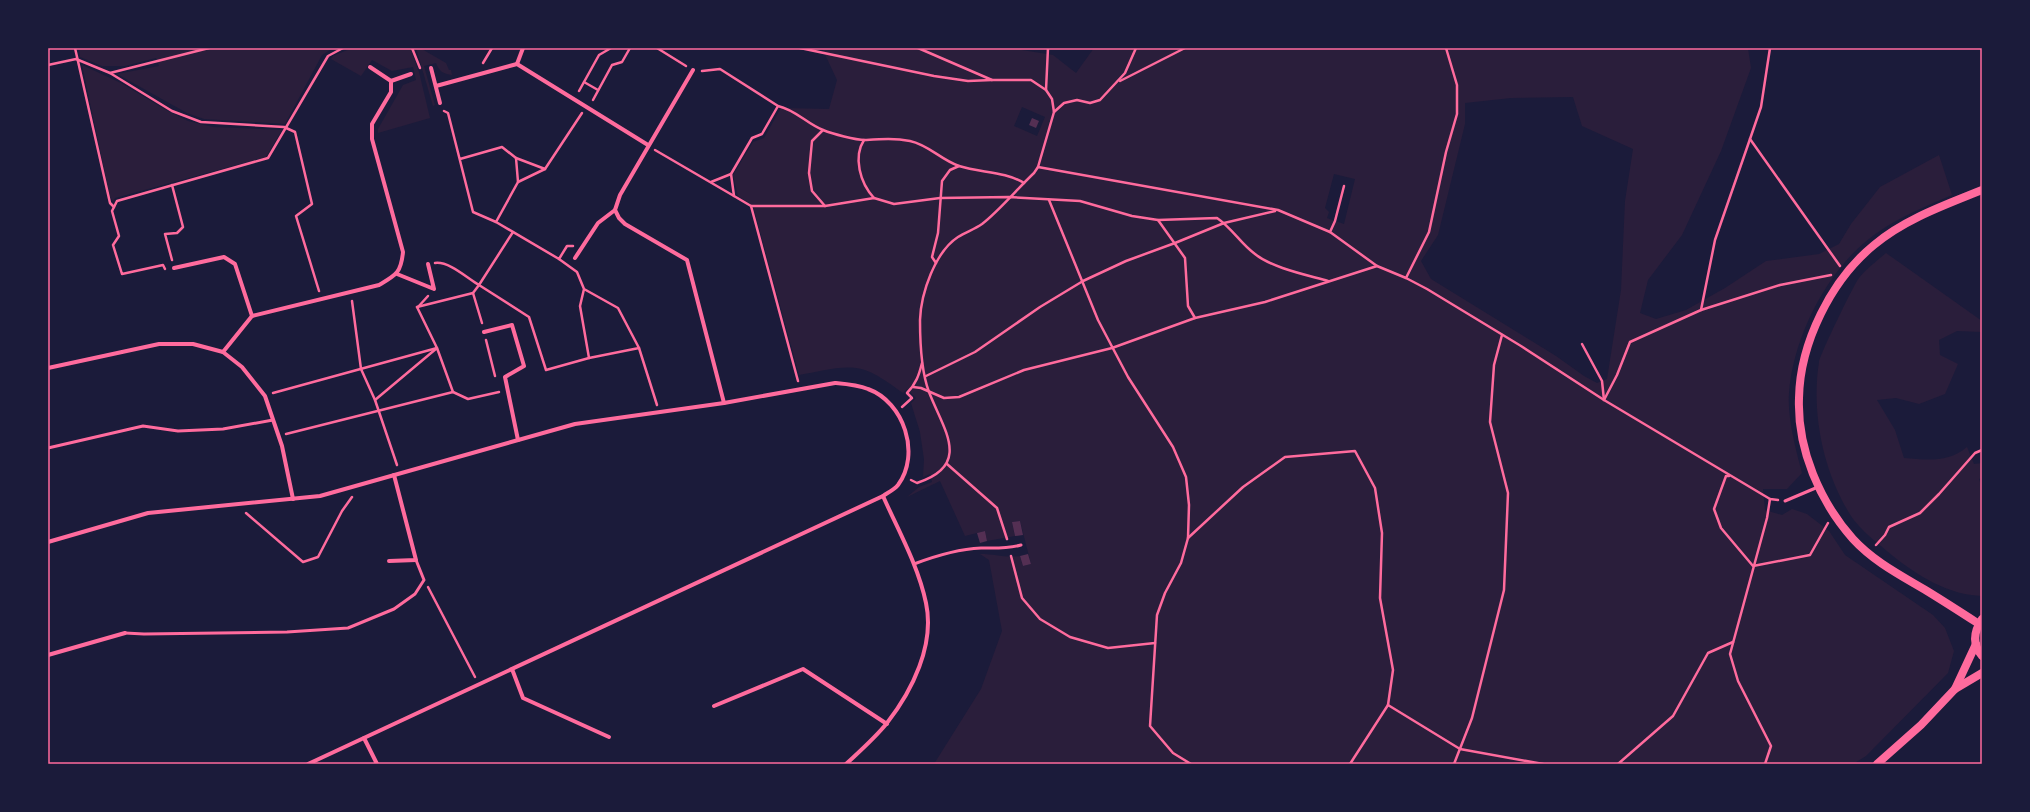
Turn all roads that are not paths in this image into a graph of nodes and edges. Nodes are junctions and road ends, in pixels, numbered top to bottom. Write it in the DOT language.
graph roads {
  1 [pos="523,48"];
  2 [pos="517,64"];
  3 [pos="370,67"];
  4 [pos="431,68"];
  5 [pos="693,70"];
  6 [pos="411,74"];
  7 [pos="391,81"];
  8 [pos="436,86"];
  9 [pos="440,103"];
  10 [pos="648,145"];
  11 [pos="1982,190"];
  12 [pos="615,210"];
  13 [pos="575,258"];
  14 [pos="428,264"];
  15 [pos="174,268"];
  16 [pos="396,274"];
  17 [pos="252,316"];
  18 [pos="484,332"];
  19 [pos="223,352"];
  20 [pos="48,368"];
  21 [pos="724,403"];
  22 [pos="273,420"];
  23 [pos="518,440"];
  24 [pos="48,448"];
  25 [pos="394,475"];
  26 [pos="1818,486"];
  27 [pos="883,496"];
  28 [pos="293,499"];
  29 [pos="1785,501"];
  30 [pos="48,542"];
  31 [pos="1021,545"];
  32 [pos="416,560"];
  33 [pos="389,561"];
  34 [pos="914,564"];
  35 [pos="1980,622"];
  36 [pos="124,632"];
  37 [pos="1976,644"];
  38 [pos="48,655"];
  39 [pos="1982,656"];
  40 [pos="512,669"];
  41 [pos="1982,673"];
  42 [pos="1955,690"];
  43 [pos="714,706"];
  44 [pos="887,724"];
  45 [pos="609,737"];
  46 [pos="364,738"];
  47 [pos="308,764"];
  48 [pos="377,764"];
  49 [pos="846,764"];
  50 [pos="1877,764"];
  1 -- 2 [label="street"];
  2 -- 8 [label="street"];
  2 -- 10 [label="street"];
  3 -- 7 [label="street"];
  4 -- 8 [label="street"];
  5 -- 10 [label="street"];
  6 -- 7 [label="street"];
  7 -- 16 [label="street"];
  8 -- 9 [label="street"];
  10 -- 12 [label="street"];
  11 -- 26 [label="main road"];
  12 -- 13 [label="street"];
  12 -- 21 [label="street"];
  14 -- 16 [label="street"];
  15 -- 17 [label="street"];
  16 -- 17 [label="street"];
  17 -- 19 [label="street"];
  18 -- 23 [label="street"];
  19 -- 20 [label="street"];
  19 -- 22 [label="street"];
  21 -- 23 [label="street"];
  21 -- 27 [label="street"];
  22 -- 24 [label="lane"];
  22 -- 28 [label="street"];
  23 -- 25 [label="street"];
  25 -- 28 [label="street"];
  25 -- 32 [label="street"];
  26 -- 29 [label="lane"];
  26 -- 35 [label="main road"];
  27 -- 34 [label="street"];
  27 -- 40 [label="street"];
  28 -- 30 [label="street"];
  31 -- 34 [label="lane"];
  32 -- 33 [label="street"];
  32 -- 36 [label="lane"];
  34 -- 44 [label="street"];
  35 -- 37 [label="main road"];
  36 -- 38 [label="street"];
  37 -- 39 [label="main road"];
  37 -- 42 [label="main road"];
  40 -- 45 [label="street"];
  40 -- 46 [label="street"];
  41 -- 42 [label="main road"];
  42 -- 50 [label="main road"];
  43 -- 44 [label="street"];
  44 -- 49 [label="street"];
  46 -- 47 [label="street"];
  46 -- 48 [label="street"];
}
